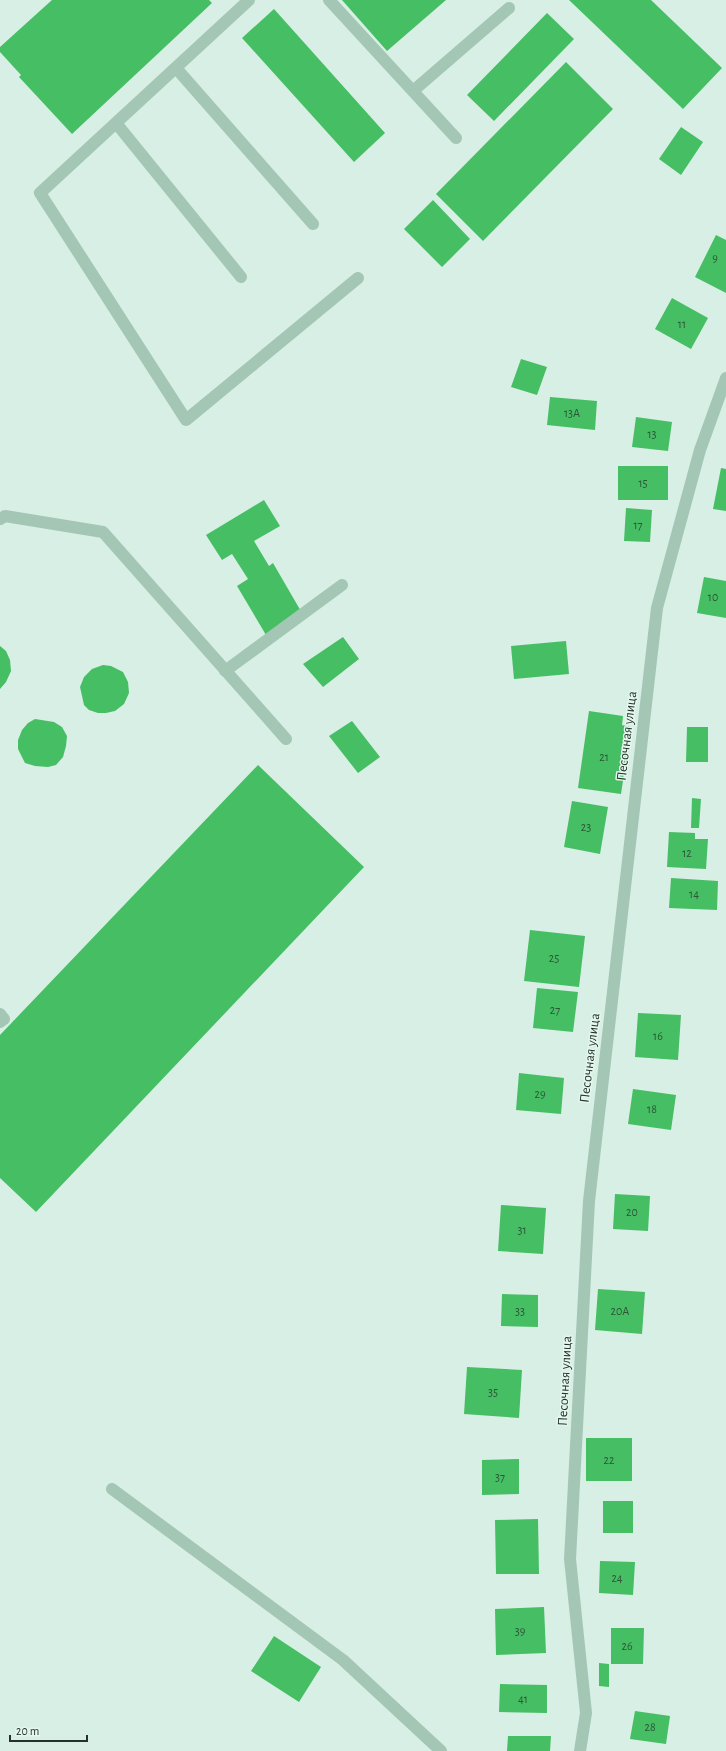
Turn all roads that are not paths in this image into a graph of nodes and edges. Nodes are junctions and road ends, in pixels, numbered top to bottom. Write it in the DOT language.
graph roads {
  1 [pos="249,0"];
  2 [pos="328,0"];
  3 [pos="509,8"];
  4 [pos="176,68"];
  5 [pos="413,91"];
  6 [pos="116,123"];
  7 [pos="456,138"];
  8 [pos="313,224"];
  9 [pos="240,277"];
  10 [pos="358,278"];
  11 [pos="726,378"];
  12 [pos="0,519"];
  13 [pos="342,585"];
  14 [pos="225,671"];
  15 [pos="286,739"];
  16 [pos="0,1014"];
  17 [pos="0,1022"];
  18 [pos="112,1488"];
  19 [pos="441,1751"];
  20 [pos="580,1751"];
  1 -- 4 [label="street"];
  2 -- 5 [label="street"];
  3 -- 5 [label="street"];
  4 -- 6 [label="street"];
  4 -- 8 [label="street"];
  5 -- 7 [label="street"];
  6 -- 9 [label="street"];
  6 -- 10 [label="street"];
  11 -- 20 [label="street, Песочная улица"];
  12 -- 14 [label="street"];
  13 -- 14 [label="street"];
  14 -- 15 [label="street"];
  16 -- 17 [label="street"];
  18 -- 19 [label="street"];
}
